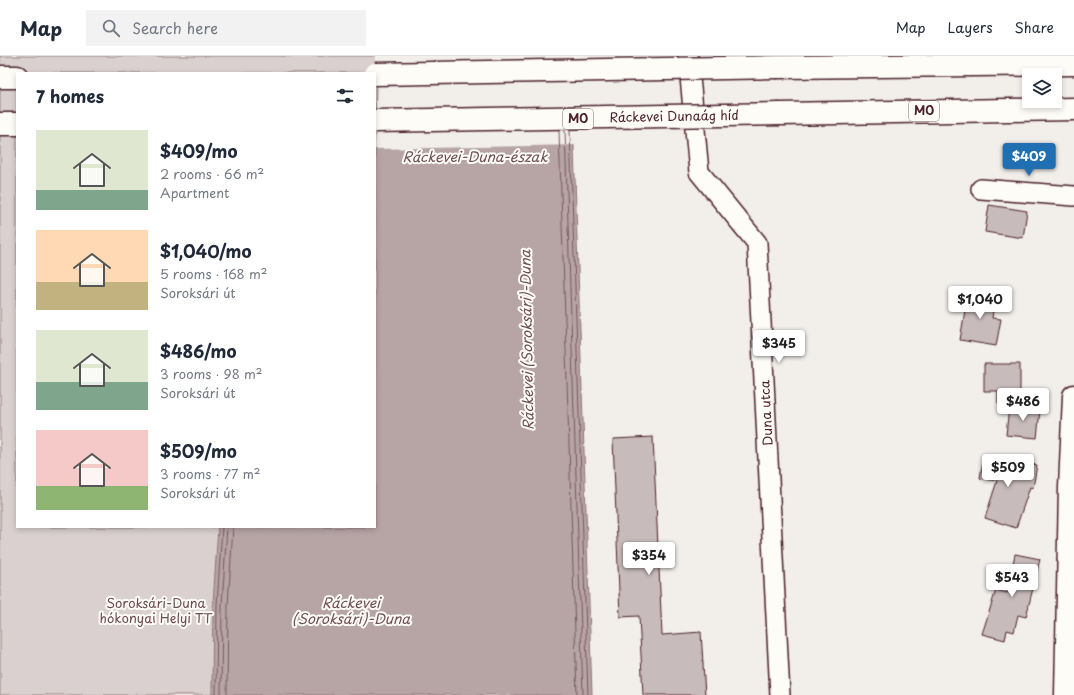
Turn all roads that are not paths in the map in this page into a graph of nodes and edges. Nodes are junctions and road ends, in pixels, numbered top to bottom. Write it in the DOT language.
graph roads {
  1 [pos="688,56"];
  2 [pos="1074,64"];
  3 [pos="376,74"];
  4 [pos="0,77"];
  5 [pos="16,77"];
  6 [pos="1070,109"];
  7 [pos="376,121"];
  8 [pos="0,124"];
  9 [pos="16,124"];
  10 [pos="981,189"];
  11 [pos="1074,196"];
  12 [pos="1074,396"];
  13 [pos="780,695"];
  14 [pos="1066,695"];
  1 -- 13 [label="street, Duna utca"];
  2 -- 3 [label="main road, bridge"];
  4 -- 5 [label="main road"];
  6 -- 7 [label="main road, Ráckevei Dunaág híd / M0, bridge"];
  8 -- 9 [label="main road"];
  10 -- 11 [label="street"];
  12 -- 14 [label="main road"];
}
